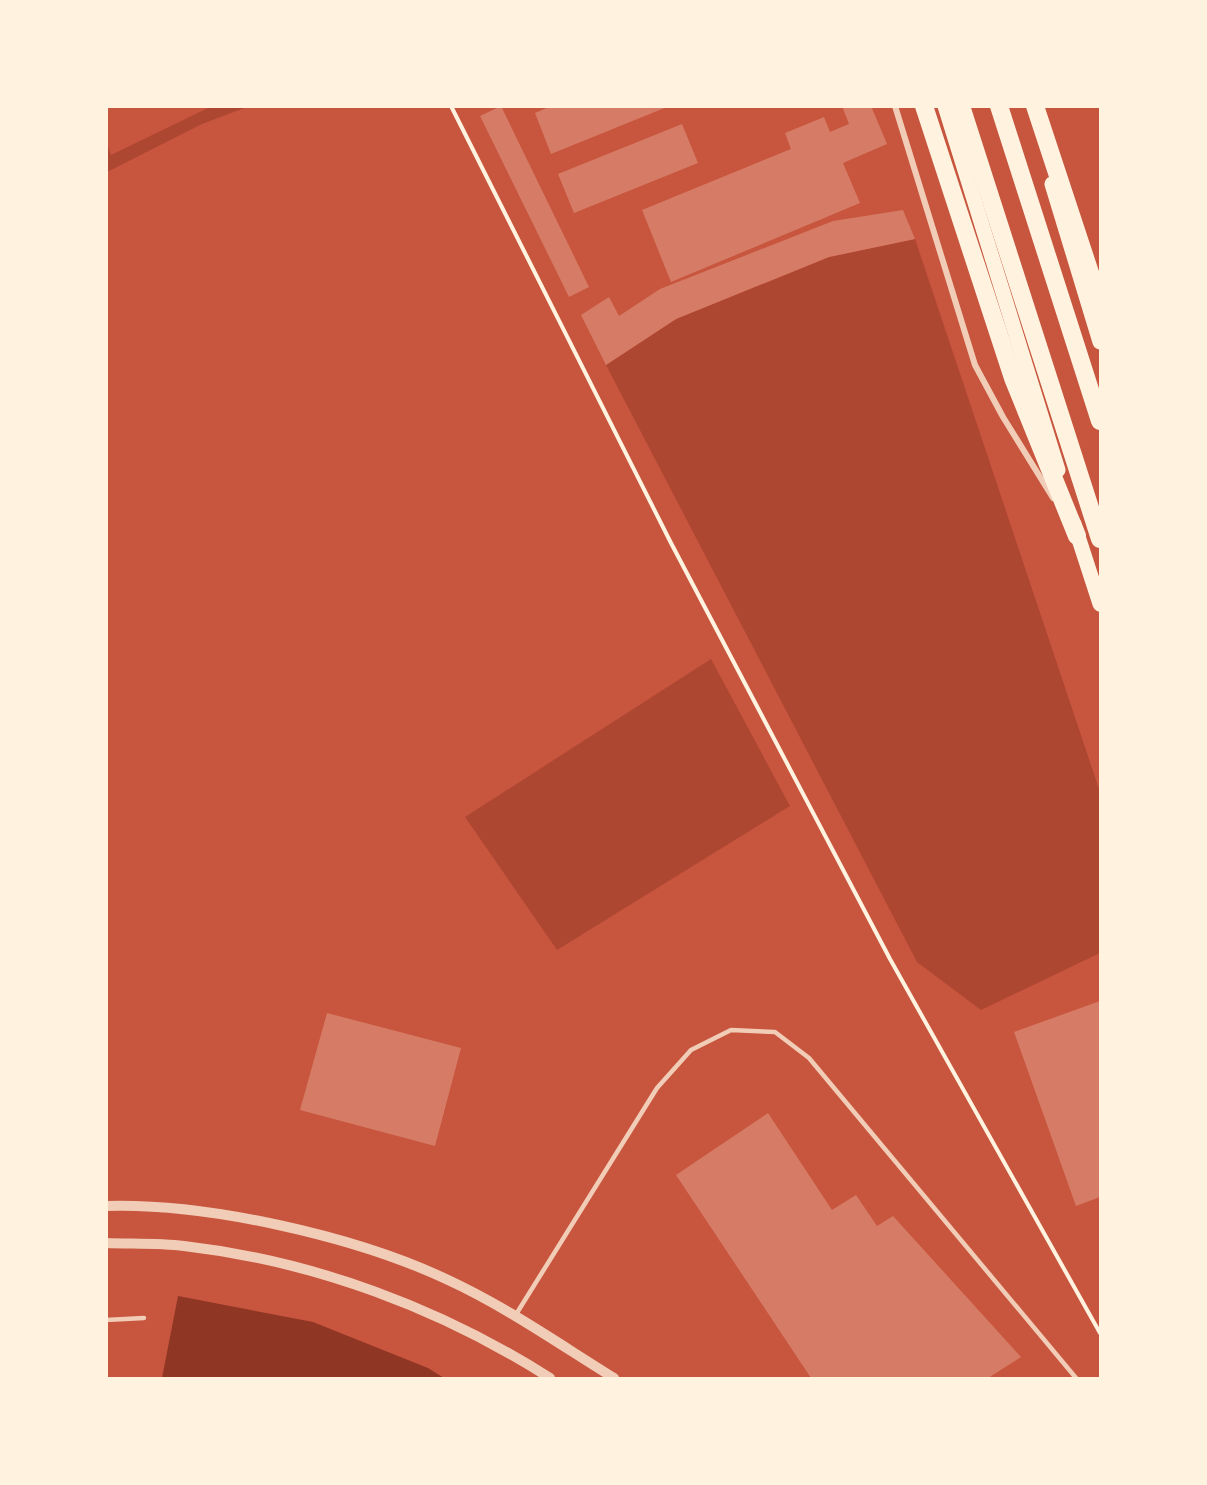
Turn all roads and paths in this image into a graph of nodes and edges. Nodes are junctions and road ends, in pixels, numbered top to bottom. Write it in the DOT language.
graph roads {
  1 [pos="451,106"];
  2 [pos="895,106"];
  3 [pos="924,106"];
  4 [pos="945,106"];
  5 [pos="961,106"];
  6 [pos="999,106"];
  7 [pos="1028,106"];
  8 [pos="1035,106"];
  9 [pos="1101,276"];
  10 [pos="1081,281"];
  11 [pos="1101,303"];
  12 [pos="1101,342"];
  13 [pos="1101,421"];
  14 [pos="1077,536"];
  15 [pos="1101,539"];
  16 [pos="1101,604"];
  17 [pos="106,1206"];
  18 [pos="106,1243"];
  19 [pos="515,1316"];
  20 [pos="144,1318"];
  21 [pos="106,1320"];
  22 [pos="1101,1333"];
  23 [pos="550,1378"];
  24 [pos="614,1378"];
  25 [pos="1076,1378"];
  1 -- 22 [label="path"];
  2 -- 14 [label="street"];
  3 -- 14 [label="highway"];
  4 -- 14 [label="main road"];
  5 -- 15 [label="highway"];
  6 -- 13 [label="highway"];
  7 -- 10 [label="main road"];
  8 -- 11 [label="highway"];
  9 -- 10 [label="street"];
  10 -- 12 [label="main road"];
  14 -- 16 [label="main road"];
  17 -- 19 [label="street"];
  18 -- 23 [label="street"];
  19 -- 24 [label="street"];
  19 -- 25 [label="lane"];
  20 -- 21 [label="lane"];
}
